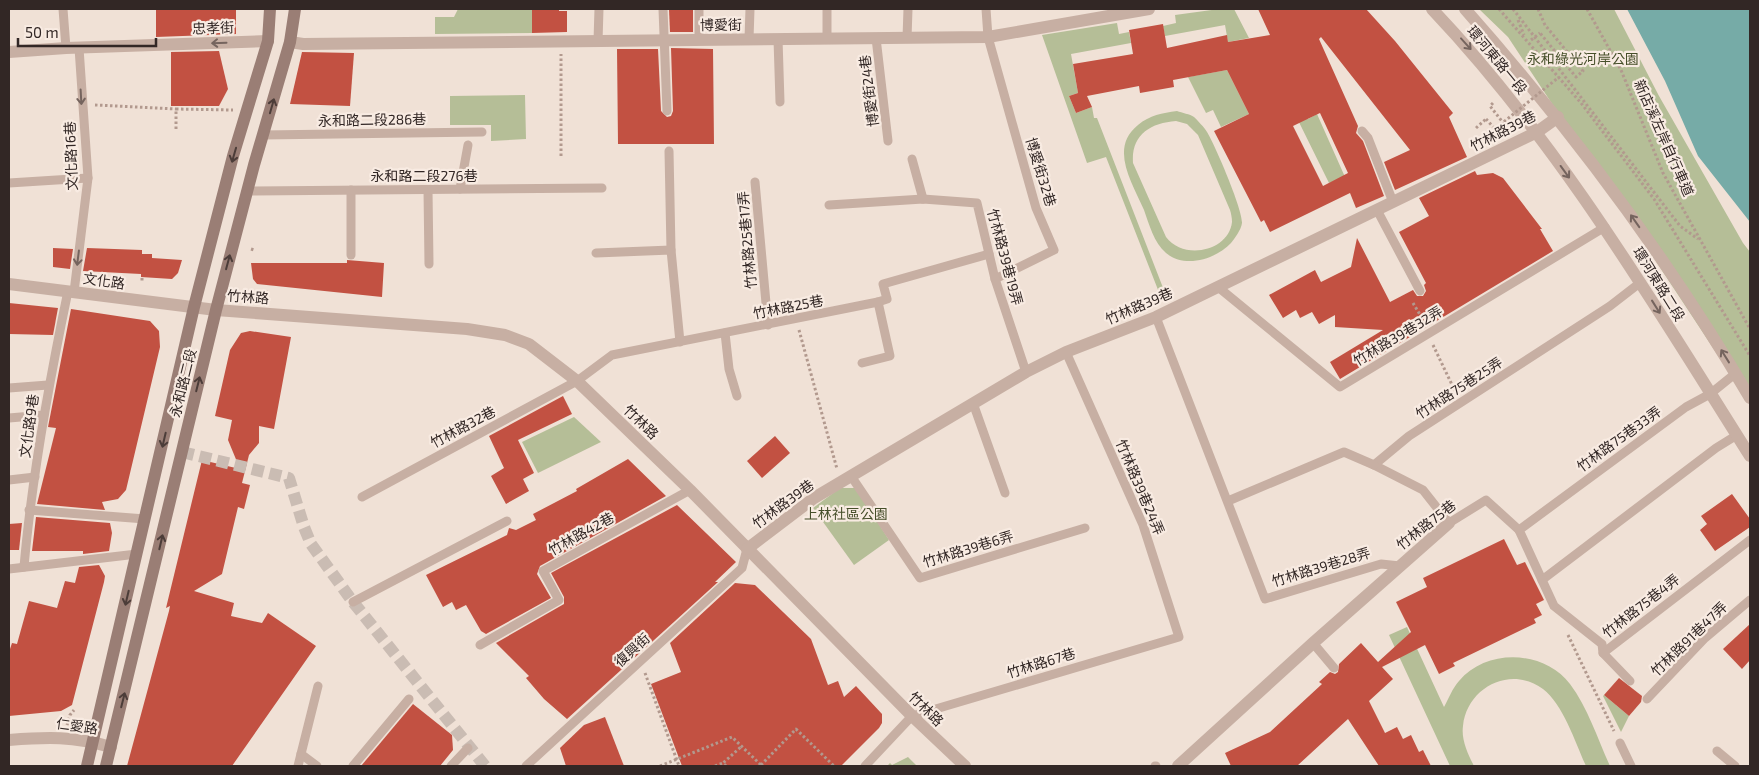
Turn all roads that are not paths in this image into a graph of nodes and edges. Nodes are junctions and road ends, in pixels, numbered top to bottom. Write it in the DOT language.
graph roads {
  1 [pos="63,9"];
  2 [pos="296,9"];
  3 [pos="599,9"];
  4 [pos="663,9"];
  5 [pos="699,9"];
  6 [pos="750,9"];
  7 [pos="827,9"];
  8 [pos="908,9"];
  9 [pos="986,9"];
  10 [pos="1149,9"];
  11 [pos="1432,9"];
  12 [pos="1465,9"];
  13 [pos="269,10"];
  14 [pos="1129,10"];
  15 [pos="1086,13"];
  16 [pos="988,37"];
  17 [pos="876,38"];
  18 [pos="907,38"];
  19 [pos="749,39"];
  20 [pos="778,39"];
  21 [pos="827,39"];
  22 [pos="665,40"];
  23 [pos="699,40"];
  24 [pos="268,41"];
  25 [pos="598,41"];
  26 [pos="290,42"];
  27 [pos="73,48"];
  28 [pos="9,52"];
  29 [pos="780,102"];
  30 [pos="667,111"];
  31 [pos="1558,117"];
  32 [pos="1362,131"];
  33 [pos="482,132"];
  34 [pos="1537,132"];
  35 [pos="263,135"];
  36 [pos="888,141"];
  37 [pos="468,145"];
  38 [pos="669,151"];
  39 [pos="912,159"];
  40 [pos="88,178"];
  41 [pos="755,182"];
  42 [pos="9,184"];
  43 [pos="602,188"];
  44 [pos="460,189"];
  45 [pos="351,190"];
  46 [pos="428,190"];
  47 [pos="247,191"];
  48 [pos="922,199"];
  49 [pos="1393,202"];
  50 [pos="829,205"];
  51 [pos="1377,210"];
  52 [pos="1605,227"];
  53 [pos="671,250"];
  54 [pos="596,253"];
  55 [pos="989,254"];
  56 [pos="351,255"];
  57 [pos="429,264"];
  58 [pos="995,279"];
  59 [pos="1641,282"];
  60 [pos="9,284"];
  61 [pos="1218,287"];
  62 [pos="1420,291"];
  63 [pos="71,292"];
  64 [pos="878,302"];
  65 [pos="194,307"];
  66 [pos="216,310"];
  67 [pos="1156,317"];
  68 [pos="768,325"];
  69 [pos="725,333"];
  70 [pos="680,342"];
  71 [pos="1066,352"];
  72 [pos="862,363"];
  73 [pos="1026,372"];
  74 [pos="1736,373"];
  75 [pos="577,381"];
  76 [pos="48,385"];
  77 [pos="9,388"];
  78 [pos="1710,394"];
  79 [pos="737,396"];
  80 [pos="1750,398"];
  81 [pos="973,403"];
  82 [pos="44,415"];
  83 [pos="9,418"];
  84 [pos="1737,435"];
  85 [pos="1750,456"];
  86 [pos="1374,465"];
  87 [pos="35,477"];
  88 [pos="846,479"];
  89 [pos="9,480"];
  90 [pos="690,490"];
  91 [pos="1005,493"];
  92 [pos="362,497"];
  93 [pos="1228,501"];
  94 [pos="29,510"];
  95 [pos="145,519"];
  96 [pos="506,521"];
  97 [pos="1449,523"];
  98 [pos="1085,528"];
  99 [pos="1519,530"];
  100 [pos="1750,540"];
  101 [pos="747,549"];
  102 [pos="137,554"];
  103 [pos="1400,566"];
  104 [pos="24,567"];
  105 [pos="9,569"];
  106 [pos="1542,580"];
  107 [pos="1750,600"];
  108 [pos="353,602"];
  109 [pos="1178,637"];
  110 [pos="1313,643"];
  111 [pos="480,645"];
  112 [pos="1603,653"];
  113 [pos="1334,668"];
  114 [pos="1630,680"];
  115 [pos="318,686"];
  116 [pos="408,699"];
  117 [pos="1647,699"];
  118 [pos="912,716"];
  119 [pos="9,740"];
  120 [pos="94,742"];
  121 [pos="1620,743"];
  122 [pos="111,747"];
  123 [pos="468,748"];
  124 [pos="1717,751"];
  125 [pos="301,754"];
  126 [pos="87,766"];
  127 [pos="106,766"];
  128 [pos="298,766"];
  129 [pos="317,766"];
  130 [pos="353,766"];
  131 [pos="450,766"];
  132 [pos="526,766"];
  133 [pos="865,766"];
  134 [pos="965,766"];
  135 [pos="1178,766"];
  136 [pos="1632,766"];
  137 [pos="1736,766"];
  1 -- 27 [label="lane, 文化路16巷"];
  2 -- 26 [label="main road, 永和路二段"];
  3 -- 25 [label="lane"];
  4 -- 22 [label="lane"];
  5 -- 23 [label="lane"];
  6 -- 19 [label="lane"];
  7 -- 21 [label="lane"];
  8 -- 18 [label="lane"];
  9 -- 16 [label="lane"];
  10 -- 14 [label="street, 博愛街"];
  11 -- 34 [label="street, 環河東路一段, one-way"];
  12 -- 31 [label="street, 環河東路一段"];
  13 -- 24 [label="main road, 永和路二段"];
  14 -- 15 [label="street, 博愛街"];
  15 -- 16 [label="street, 博愛街"];
  16 -- 18 [label="street, 博愛街"];
  16 -- 58 [label="lane, 博愛街32巷"];
  17 -- 18 [label="street, 博愛街"];
  17 -- 21 [label="street, 博愛街"];
  17 -- 36 [label="lane, 博愛街24巷"];
  19 -- 20 [label="street, 博愛街"];
  19 -- 23 [label="street, 博愛街"];
  20 -- 21 [label="street, 博愛街"];
  20 -- 29 [label="lane"];
  22 -- 23 [label="street, 博愛街"];
  22 -- 25 [label="street, 博愛街"];
  22 -- 30 [label="lane"];
  24 -- 27 [label="street, 忠孝街, one-way"];
  24 -- 65 [label="main road, 永和路二段, one-way"];
  25 -- 26 [label="street, 博愛街"];
  35 -- 26 [label="main road, 永和路二段, one-way"];
  27 -- 28 [label="street, 忠孝街"];
  27 -- 40 [label="lane, 文化路16巷, one-way"];
  31 -- 34 [label="street, 竹林路39巷"];
  74 -- 31 [label="street, 環河東路二段, one-way"];
  32 -- 49 [label="lane"];
  33 -- 35 [label="lane, 永和路二段286巷"];
  34 -- 49 [label="street, 竹林路39巷"];
  34 -- 52 [label="street, 環河東路二段, one-way"];
  35 -- 47 [label="main road, 永和路二段"];
  37 -- 44 [label="lane"];
  38 -- 53 [label="lane"];
  39 -- 48 [label="lane"];
  40 -- 42 [label="lane"];
  40 -- 63 [label="lane, 文化路16巷, one-way"];
  41 -- 68 [label="lane, 竹林路25巷17弄"];
  43 -- 44 [label="lane, 永和路二段276巷"];
  44 -- 46 [label="lane, 永和路二段276巷"];
  45 -- 46 [label="lane, 永和路二段276巷"];
  45 -- 47 [label="lane, 永和路二段276巷"];
  45 -- 56 [label="lane"];
  46 -- 57 [label="lane"];
  66 -- 47 [label="main road, 永和路二段, one-way"];
  48 -- 50 [label="lane, 竹林路39巷19弄"];
  48 -- 55 [label="lane, 竹林路39巷19弄"];
  49 -- 51 [label="street, 竹林路39巷"];
  51 -- 61 [label="street, 竹林路39巷"];
  51 -- 62 [label="lane"];
  52 -- 59 [label="street, 環河東路二段"];
  52 -- 61 [label="lane, 竹林路39巷32弄"];
  53 -- 54 [label="lane"];
  53 -- 70 [label="lane"];
  55 -- 58 [label="lane, 竹林路39巷19弄"];
  55 -- 64 [label="lane"];
  58 -- 73 [label="lane, 竹林路39巷19弄"];
  59 -- 78 [label="street, 環河東路二段, one-way"];
  59 -- 86 [label="lane, 竹林路75巷25弄"];
  60 -- 63 [label="street, 文化路"];
  61 -- 67 [label="street, 竹林路39巷"];
  63 -- 65 [label="street, 文化路"];
  63 -- 76 [label="lane, 文化路9巷"];
  64 -- 68 [label="lane, 竹林路25巷"];
  64 -- 72 [label="lane"];
  65 -- 66 [label="street, 竹林路"];
  65 -- 95 [label="main road, 永和路二段, one-way"];
  66 -- 75 [label="street, 竹林路"];
  122 -- 66 [label="main road, 永和路二段, one-way"];
  67 -- 71 [label="street, 竹林路39巷"];
  67 -- 93 [label="lane, 竹林路39巷28弄"];
  68 -- 69 [label="lane, 竹林路25巷"];
  69 -- 70 [label="lane, 竹林路25巷"];
  69 -- 79 [label="lane"];
  70 -- 75 [label="lane, 竹林路25巷"];
  71 -- 73 [label="street, 竹林路39巷"];
  71 -- 109 [label="lane, 竹林路39巷24弄"];
  73 -- 81 [label="street, 竹林路39巷"];
  74 -- 78 [label="lane, 竹林路75巷33弄"];
  74 -- 80 [label="street, 環河東路二段"];
  75 -- 90 [label="street, 竹林路"];
  75 -- 92 [label="lane, 竹林路32巷"];
  76 -- 77 [label="lane"];
  76 -- 82 [label="lane, 文化路9巷"];
  78 -- 84 [label="street, 環河東路二段"];
  78 -- 99 [label="lane, 竹林路75巷33弄"];
  81 -- 88 [label="street, 竹林路39巷"];
  81 -- 91 [label="lane"];
  82 -- 83 [label="lane"];
  82 -- 87 [label="lane, 文化路9巷"];
  84 -- 85 [label="street, 環河東路二段"];
  84 -- 106 [label="lane"];
  86 -- 93 [label="lane"];
  86 -- 97 [label="lane"];
  87 -- 89 [label="lane"];
  87 -- 94 [label="lane, 文化路9巷"];
  88 -- 98 [label="lane, 竹林路39巷6弄"];
  88 -- 101 [label="street, 竹林路39巷"];
  90 -- 101 [label="street, 竹林路"];
  90 -- 111 [label="lane, 竹林路42巷"];
  93 -- 103 [label="lane, 竹林路39巷28弄"];
  94 -- 95 [label="lane"];
  94 -- 104 [label="lane, 文化路9巷"];
  95 -- 102 [label="main road, 永和路二段"];
  96 -- 108 [label="lane"];
  97 -- 99 [label="lane, 竹林路75巷"];
  97 -- 103 [label="street, 竹林路75巷"];
  99 -- 106 [label="lane, 竹林路75巷"];
  100 -- 112 [label="lane, 竹林路75巷4弄"];
  101 -- 118 [label="street, 竹林路"];
  101 -- 132 [label="lane, 復興街"];
  102 -- 104 [label="lane"];
  102 -- 120 [label="main road, 永和路二段, one-way"];
  103 -- 110 [label="street, 竹林路75巷"];
  104 -- 105 [label="lane"];
  106 -- 112 [label="lane, 竹林路75巷4弄"];
  107 -- 117 [label="lane, 竹林路91巷47弄"];
  109 -- 118 [label="lane, 竹林路67巷"];
  110 -- 113 [label="lane"];
  110 -- 135 [label="street, 竹林路75巷"];
  112 -- 114 [label="lane"];
  115 -- 125 [label="lane"];
  116 -- 130 [label="lane"];
  118 -- 133 [label="lane"];
  118 -- 134 [label="street, 竹林路"];
  119 -- 120 [label="street, 仁愛路"];
  120 -- 122 [label="street, 仁愛路"];
  120 -- 126 [label="main road, 永和路二段"];
  121 -- 136 [label="lane"];
  122 -- 127 [label="main road, 永和路二段"];
  123 -- 131 [label="lane"];
  124 -- 137 [label="lane"];
  125 -- 128 [label="lane"];
  125 -- 129 [label="lane"];
}
